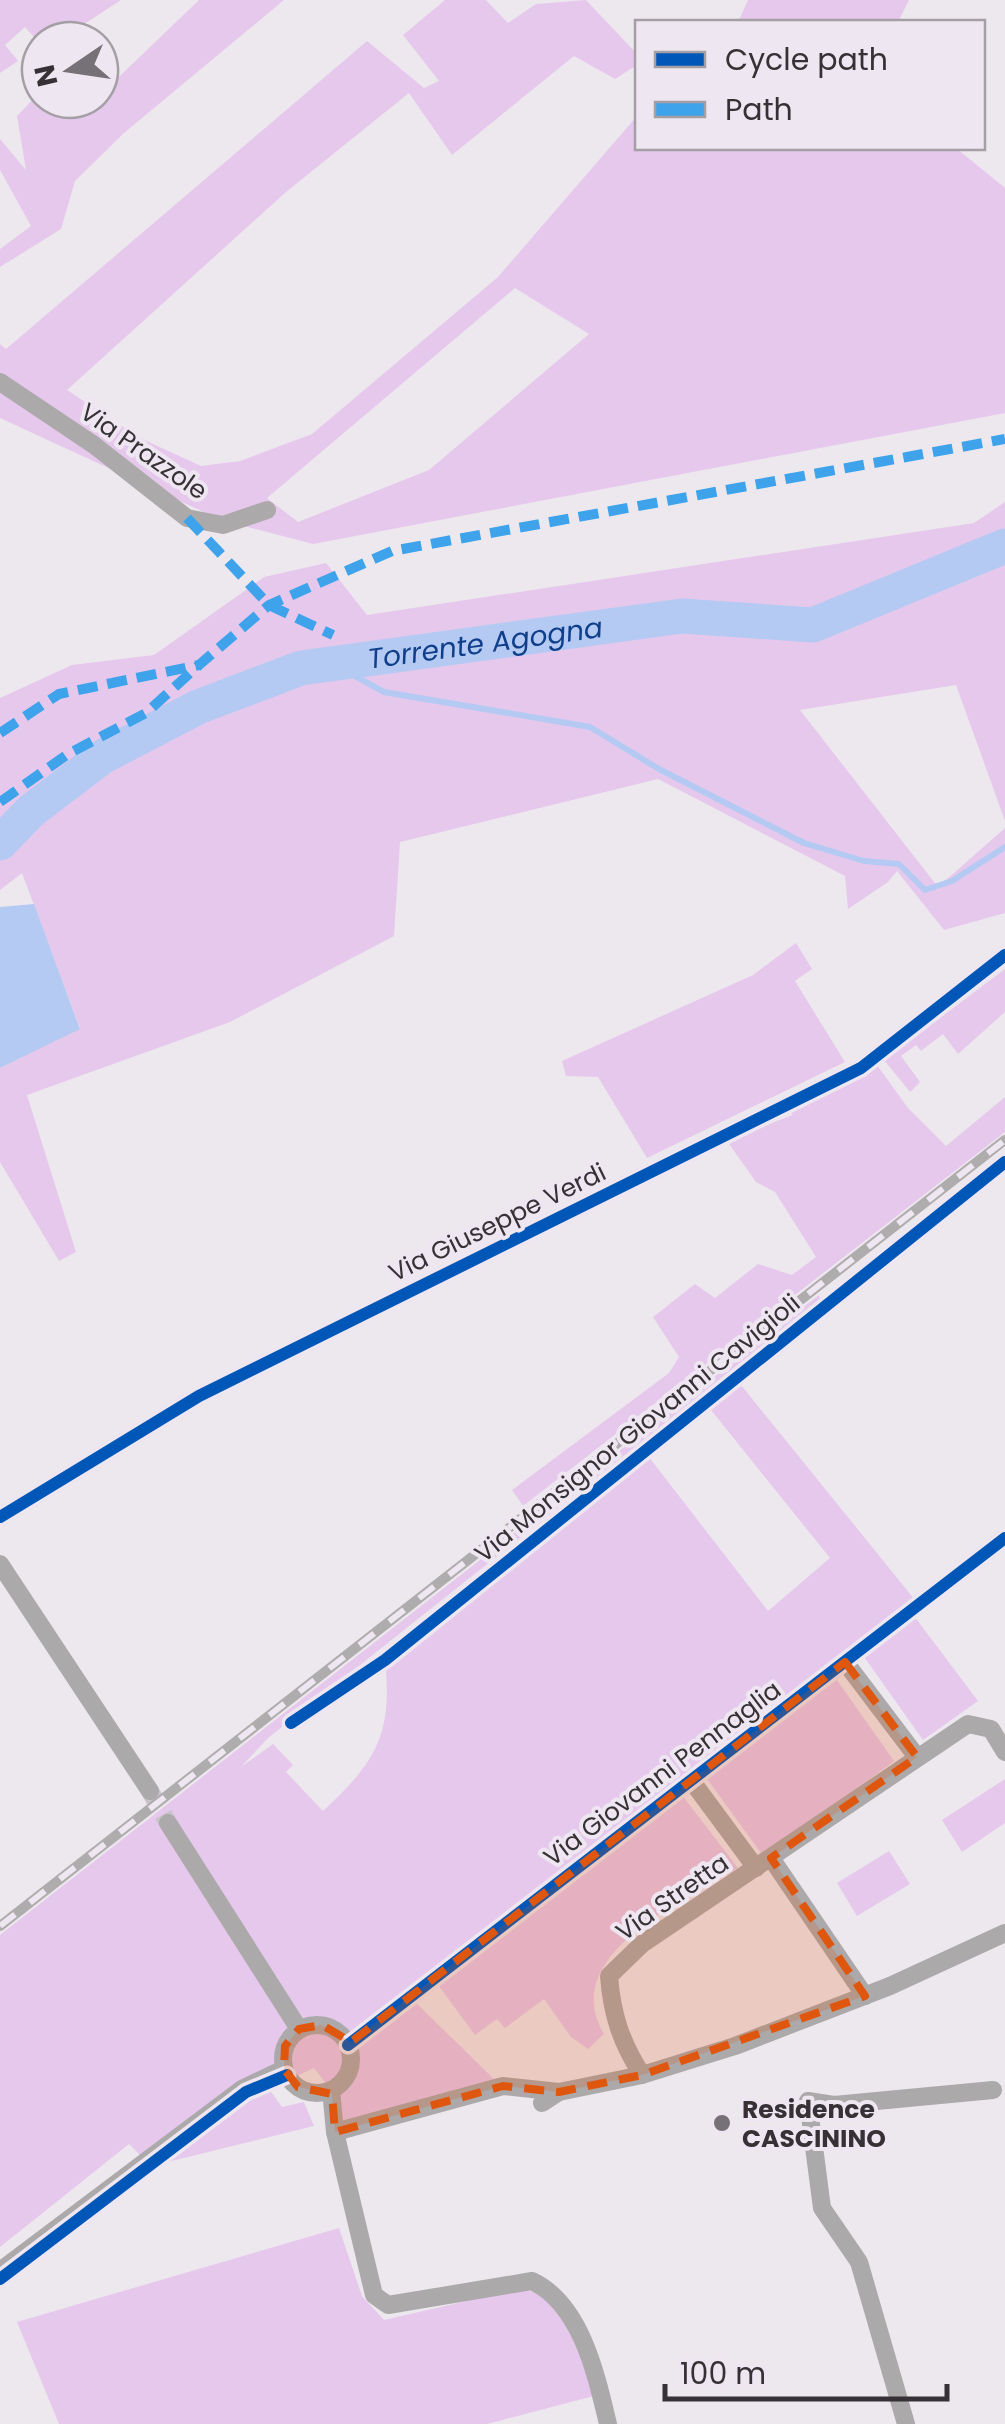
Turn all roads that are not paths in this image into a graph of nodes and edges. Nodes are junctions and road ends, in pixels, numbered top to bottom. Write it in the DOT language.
graph roads {
  1 [pos="0,382"];
  2 [pos="267,510"];
  3 [pos="1005,954"];
  4 [pos="1005,1162"];
  5 [pos="0,1516"];
  6 [pos="1005,1538"];
  7 [pos="0,1564"];
  8 [pos="844,1662"];
  9 [pos="291,1723"];
  10 [pos="1005,1752"];
  11 [pos="917,1757"];
  12 [pos="691,1780"];
  13 [pos="150,1791"];
  14 [pos="170,1827"];
  15 [pos="763,1863"];
  16 [pos="1005,1933"];
  17 [pos="865,1996"];
  18 [pos="300,2029"];
  19 [pos="348,2044"];
  20 [pos="284,2069"];
  21 [pos="642,2076"];
  22 [pos="332,2090"];
  23 [pos="993,2090"];
  24 [pos="558,2092"];
  25 [pos="542,2103"];
  26 [pos="335,2132"];
  27 [pos="0,2271"];
  28 [pos="608,2424"];
  29 [pos="906,2424"];
  1 -- 2 [label="street, Via Prazzole"];
  3 -- 5 [label="street, Via Giuseppe Verdi"];
  4 -- 9 [label="street, Via Monsignor Giovanni Cavigioli"];
  6 -- 8 [label="street, Via Giovanni Pennaglia"];
  7 -- 13 [label="street"];
  8 -- 11 [label="street"];
  8 -- 12 [label="street, Via Giovanni Pennaglia"];
  10 -- 11 [label="street, Via Stretta"];
  11 -- 15 [label="street, Via Stretta"];
  12 -- 15 [label="street, Via Stretta"];
  12 -- 19 [label="street, Via Giovanni Pennaglia"];
  14 -- 18 [label="street"];
  15 -- 17 [label="street, Via Stretta"];
  15 -- 21 [label="street, Via Stretta"];
  16 -- 17 [label="street"];
  17 -- 21 [label="street"];
  18 -- 19 [label="street"];
  18 -- 20 [label="street"];
  19 -- 22 [label="street"];
  20 -- 22 [label="street"];
  20 -- 27 [label="street"];
  21 -- 24 [label="street"];
  22 -- 26 [label="street"];
  23 -- 29 [label="street"];
  24 -- 25 [label="street"];
  24 -- 26 [label="street"];
  26 -- 28 [label="street"];
}
